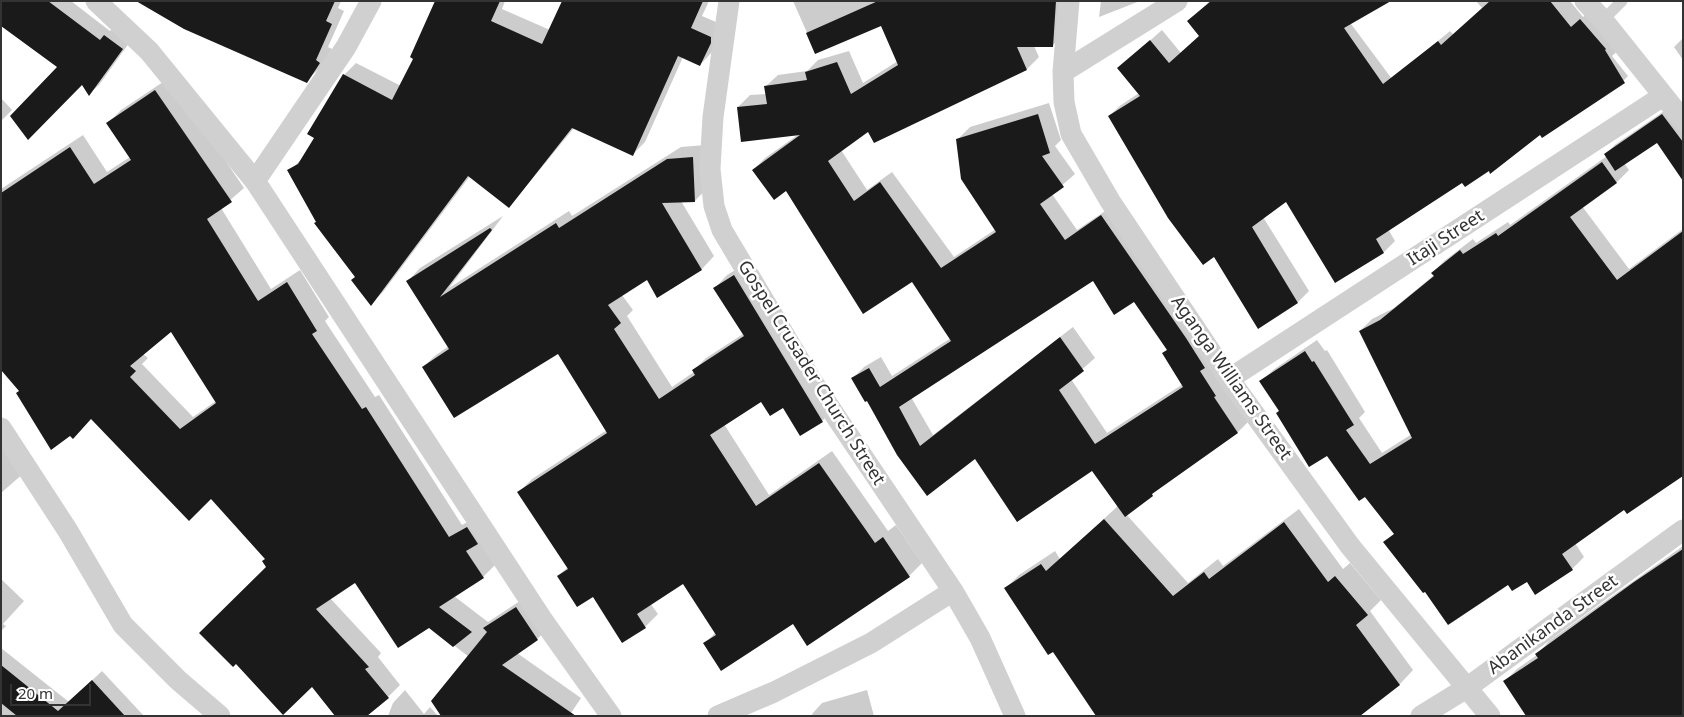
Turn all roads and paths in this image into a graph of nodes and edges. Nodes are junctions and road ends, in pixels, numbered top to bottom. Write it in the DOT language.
graph roads {
  1 [pos="96,1"];
  2 [pos="370,1"];
  3 [pos="729,1"];
  4 [pos="1069,1"];
  5 [pos="1177,1"];
  6 [pos="1585,1"];
  7 [pos="1622,1"];
  8 [pos="1603,20"];
  9 [pos="1063,72"];
  10 [pos="1663,96"];
  11 [pos="1683,120"];
  12 [pos="256,181"];
  13 [pos="1229,379"];
  14 [pos="1,428"];
  15 [pos="1683,530"];
  16 [pos="953,591"];
  17 [pos="1468,687"];
  18 [pos="220,716"];
  19 [pos="611,716"];
  20 [pos="718,716"];
  21 [pos="1015,716"];
  22 [pos="1421,716"];
  23 [pos="1490,716"];
  1 -- 12 [label="street"];
  2 -- 12 [label="street"];
  3 -- 16 [label="street, Gospel Crusader Church Street"];
  4 -- 9 [label="street, Aganga Williams Street"];
  5 -- 9 [label="street"];
  6 -- 8 [label="street"];
  7 -- 8 [label="lane"];
  8 -- 10 [label="street"];
  9 -- 13 [label="street, Aganga Williams Street"];
  10 -- 11 [label="street"];
  10 -- 13 [label="street, Itaji Street"];
  12 -- 19 [label="street"];
  13 -- 17 [label="street, Aganga Williams Street"];
  14 -- 18 [label="street"];
  15 -- 17 [label="street, Abanikanda Street"];
  16 -- 20 [label="street"];
  16 -- 21 [label="street, Gospel Crusader Church Street"];
  17 -- 22 [label="street, Abanikanda Street"];
  17 -- 23 [label="street, Aganga Williams Street"];
}
